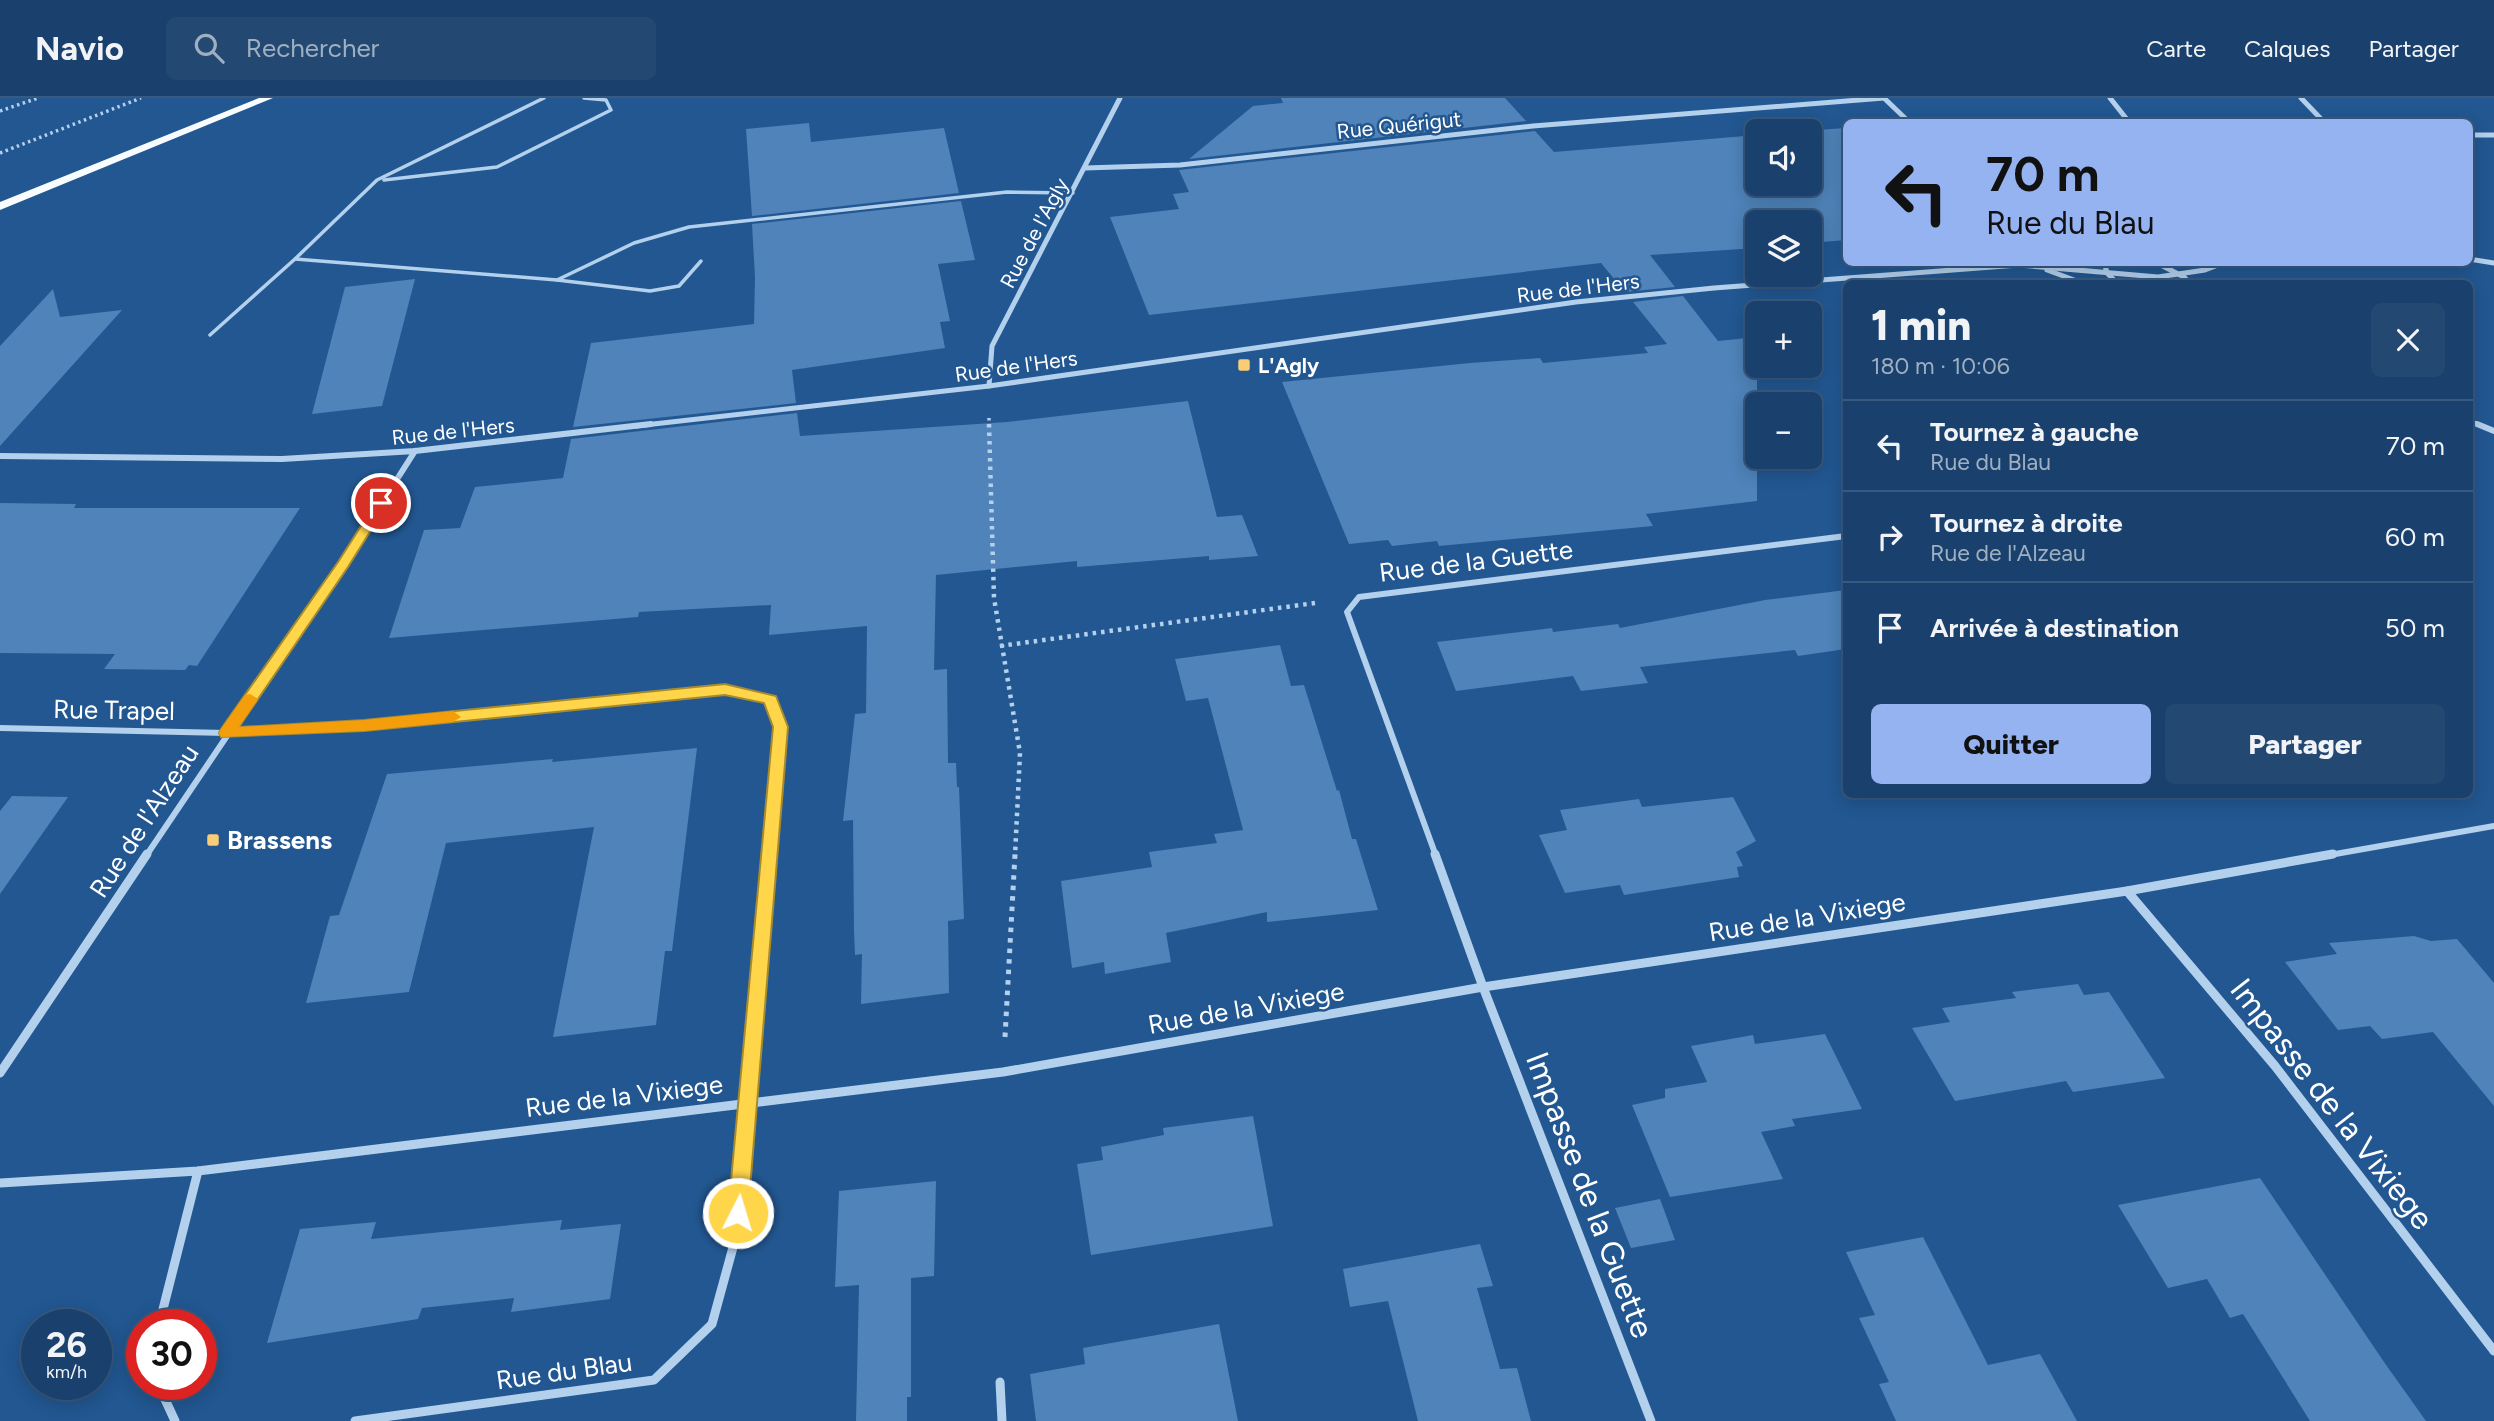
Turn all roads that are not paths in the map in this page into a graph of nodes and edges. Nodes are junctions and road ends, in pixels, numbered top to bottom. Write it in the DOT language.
graph roads {
  1 [pos="268,98"];
  2 [pos="544,98"];
  3 [pos="584,98"];
  4 [pos="1121,98"];
  5 [pos="1884,98"];
  6 [pos="2110,98"];
  7 [pos="2301,98"];
  8 [pos="1906,119"];
  9 [pos="2127,119"];
  10 [pos="2321,119"];
  11 [pos="2473,135"];
  12 [pos="2494,135"];
  13 [pos="1085,168"];
  14 [pos="377,180"];
  15 [pos="1073,193"];
  16 [pos="0,206"];
  17 [pos="295,259"];
  18 [pos="2473,259"];
  19 [pos="701,261"];
  20 [pos="2494,262"];
  21 [pos="1996,266"];
  22 [pos="2041,266"];
  23 [pos="2056,266"];
  24 [pos="2105,266"];
  25 [pos="2163,266"];
  26 [pos="2219,266"];
  27 [pos="2106,273"];
  28 [pos="2184,277"];
  29 [pos="557,280"];
  30 [pos="2075,280"];
  31 [pos="2114,280"];
  32 [pos="2187,280"];
  33 [pos="210,335"];
  34 [pos="989,386"];
  35 [pos="2473,423"];
  36 [pos="2494,431"];
  37 [pos="415,451"];
  38 [pos="0,456"];
  39 [pos="1843,536"];
  40 [pos="0,729"];
  41 [pos="227,733"];
  42 [pos="2494,826"];
  43 [pos="2127,891"];
  44 [pos="1483,987"];
  45 [pos="0,1073"];
  46 [pos="747,1102"];
  47 [pos="198,1171"];
  48 [pos="0,1183"];
  49 [pos="163,1309"];
  50 [pos="2494,1351"];
  51 [pos="999,1382"];
  52 [pos="165,1400"];
  53 [pos="175,1421"];
  54 [pos="355,1421"];
  55 [pos="1002,1421"];
  56 [pos="1651,1421"];
  1 -- 16 [label="main road"];
  2 -- 14 [label="lane"];
  3 -- 14 [label="lane"];
  4 -- 13 [label="street, Rue de l'Agly"];
  5 -- 8 [label="street"];
  5 -- 13 [label="street, Rue Quérigut"];
  6 -- 9 [label="street"];
  7 -- 10 [label="street"];
  11 -- 12 [label="street"];
  13 -- 15 [label="street, Rue de l'Agly"];
  14 -- 17 [label="lane"];
  15 -- 29 [label="lane"];
  15 -- 34 [label="street, Rue de l'Agly"];
  17 -- 29 [label="lane"];
  17 -- 33 [label="lane"];
  18 -- 20 [label="street"];
  19 -- 29 [label="lane"];
  21 -- 34 [label="street, Rue de l'Hers"];
  22 -- 30 [label="street"];
  23 -- 27 [label="street, Rue de l'Hers"];
  24 -- 27 [label="street"];
  25 -- 28 [label="street"];
  26 -- 28 [label="street, Rue de l'Hers"];
  27 -- 28 [label="street, Rue de l'Hers"];
  27 -- 31 [label="street"];
  28 -- 32 [label="street"];
  34 -- 37 [label="street, Rue de l'Hers"];
  35 -- 36 [label="street"];
  37 -- 38 [label="street, Rue de l'Hers"];
  37 -- 41 [label="street, Rue de l'Alzeau"];
  39 -- 44 [label="street, Rue de la Guette"];
  40 -- 41 [label="street, Rue Trapel"];
  41 -- 45 [label="street, Rue de l'Alzeau"];
  41 -- 46 [label="street, Rue du Blau"];
  42 -- 43 [label="street, Rue de la Vixiege"];
  43 -- 44 [label="street, Rue de la Vixiege"];
  43 -- 50 [label="street, Impasse de la Vixiege"];
  44 -- 46 [label="street, Rue de la Vixiege"];
  44 -- 56 [label="street, Impasse de la Guette"];
  46 -- 47 [label="street, Rue de la Vixiege"];
  46 -- 54 [label="street, Rue du Blau"];
  47 -- 48 [label="street, Rue de la Vixiege"];
  47 -- 49 [label="street"];
  51 -- 55 [label="street"];
  52 -- 53 [label="street"];
}
